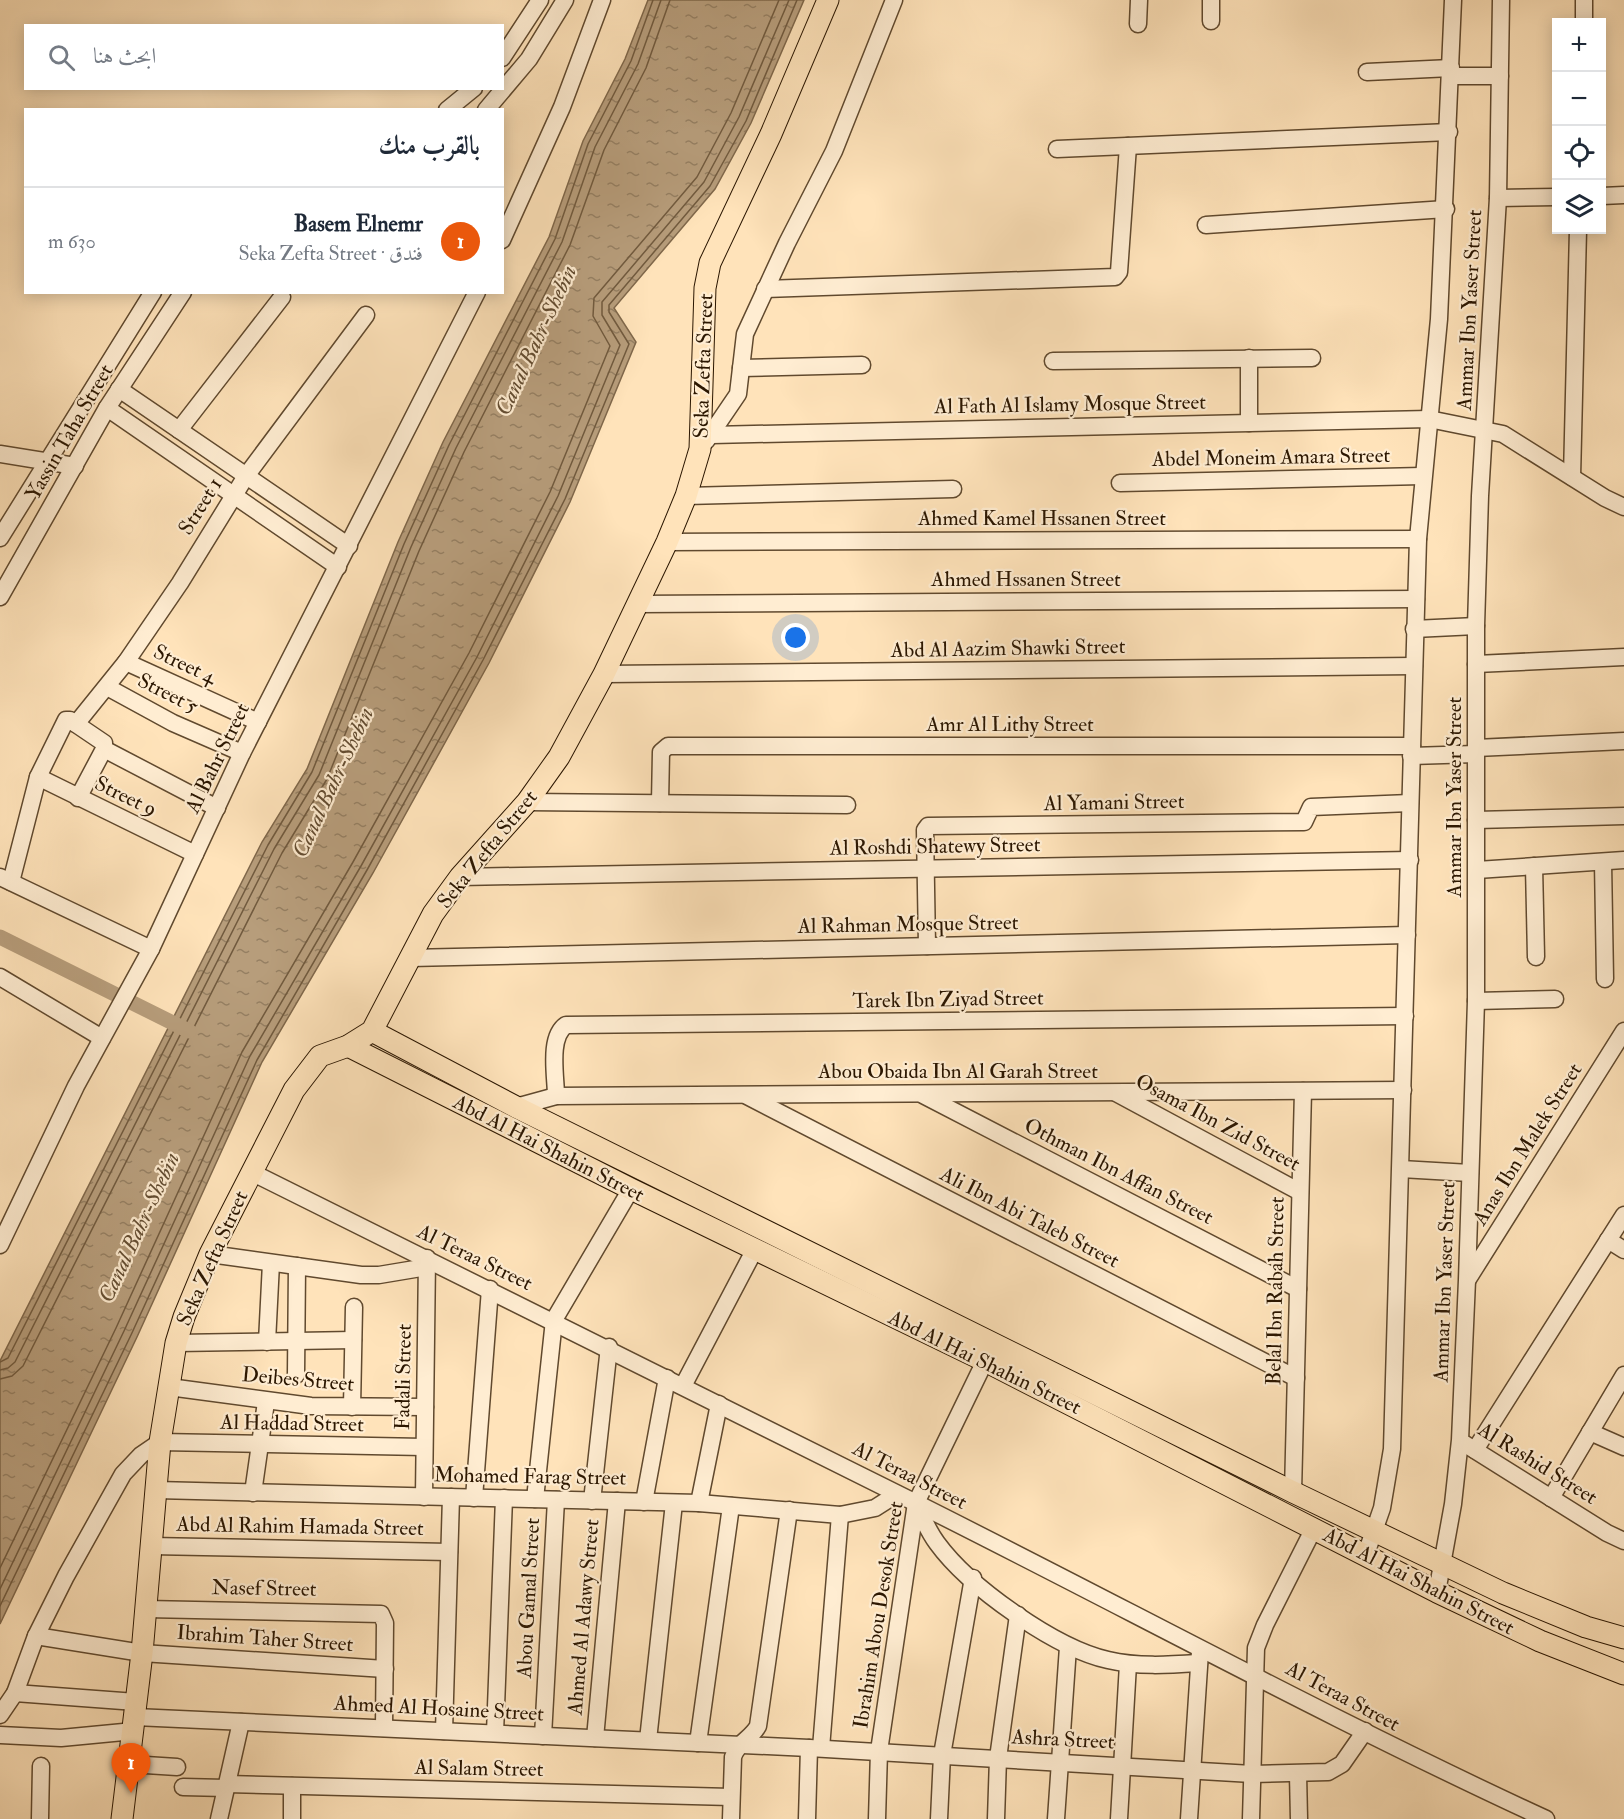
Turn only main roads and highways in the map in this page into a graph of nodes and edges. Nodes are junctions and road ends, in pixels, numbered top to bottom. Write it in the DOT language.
graph roads {
  1 [pos="828,0"];
  2 [pos="372,1031"];
  3 [pos="348,1046"];
  4 [pos="1624,1638"];
  5 [pos="1624,1674"];
  6 [pos="122,1819"];
  1 -- 2 [label="main road, Seka Zefta Street"];
  2 -- 3 [label="main road, Seka Zefta Street"];
  2 -- 4 [label="main road, Abd Al Hai Shahin Street"];
  3 -- 5 [label="main road, Abd Al Hai Shahin Street"];
  3 -- 6 [label="main road, Seka Zefta Street"];
}
